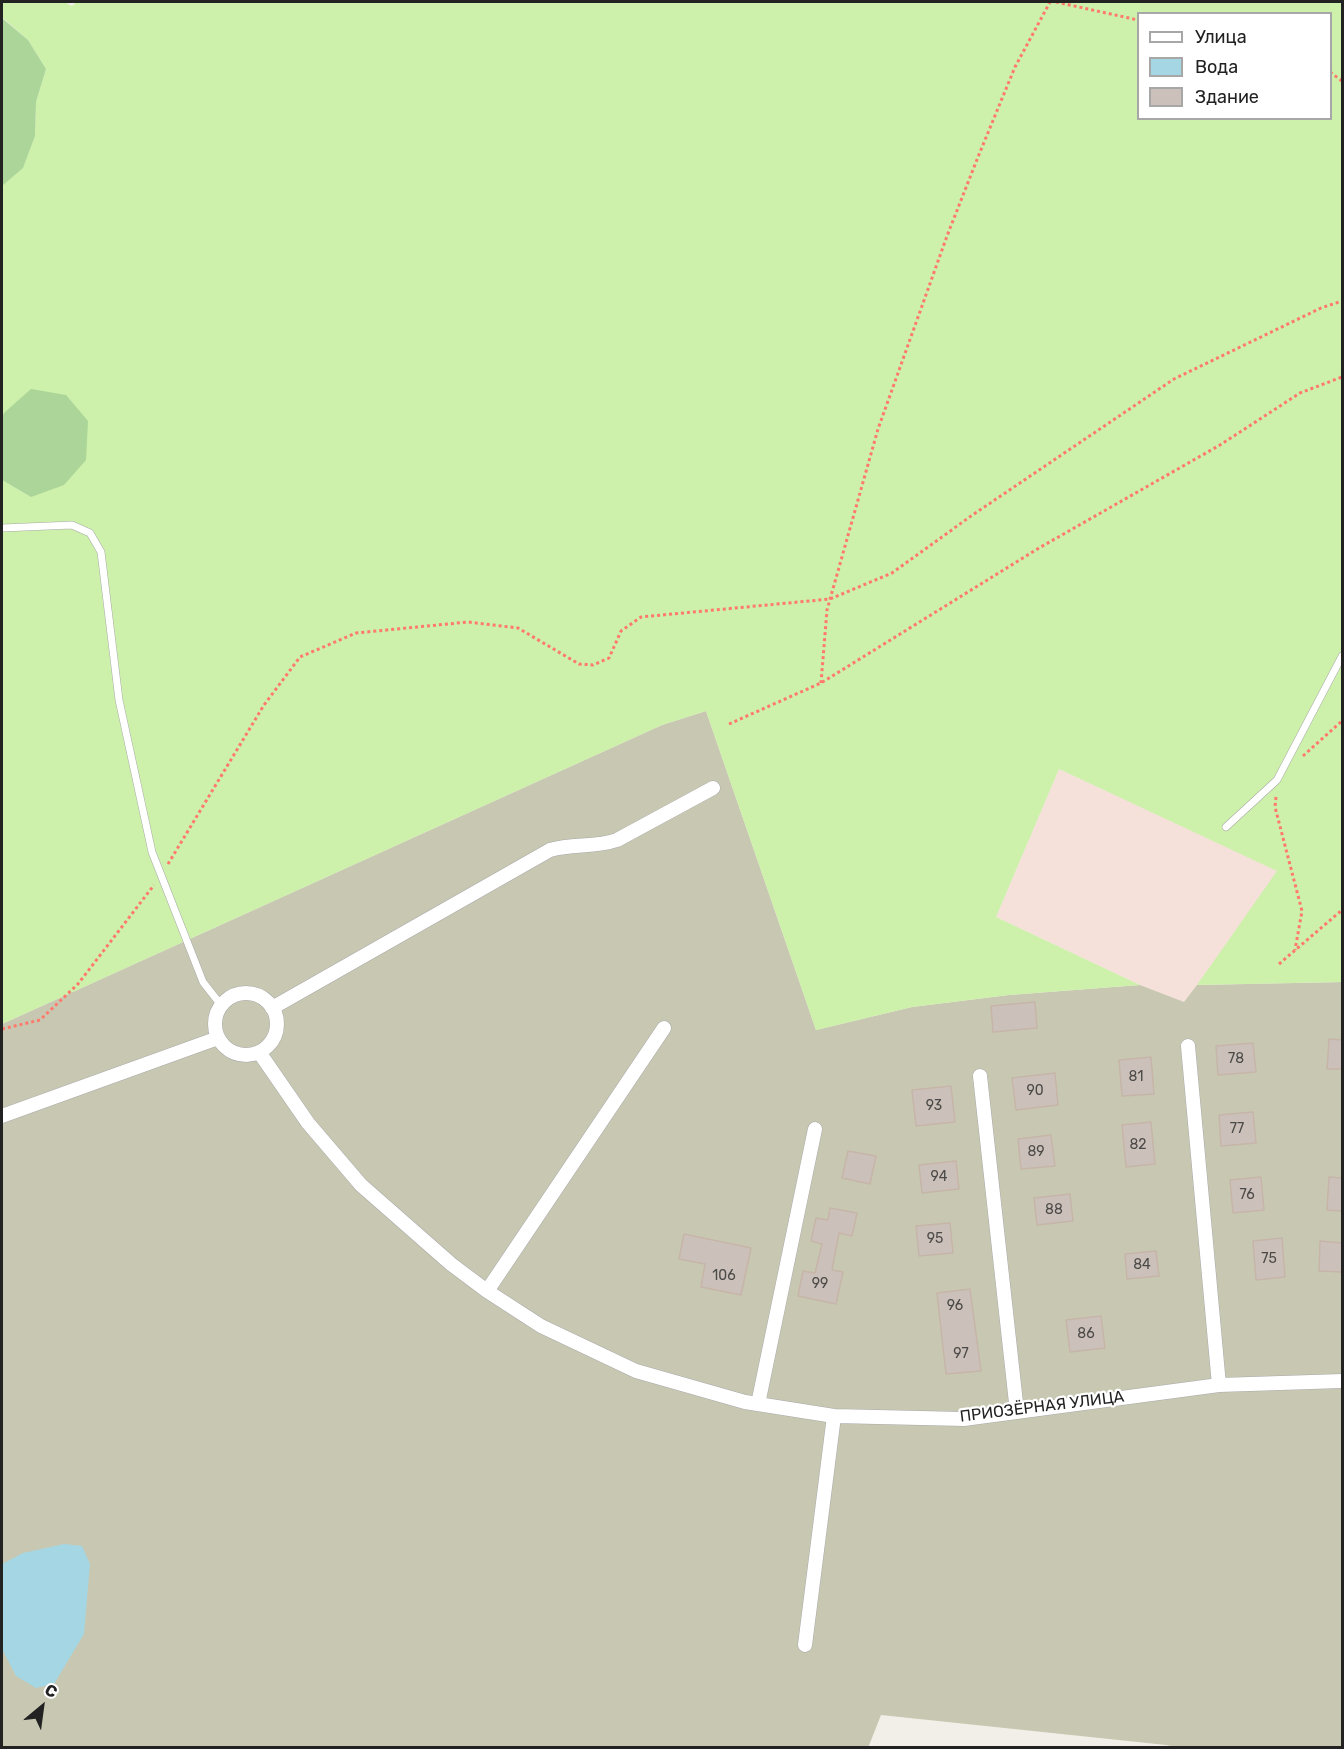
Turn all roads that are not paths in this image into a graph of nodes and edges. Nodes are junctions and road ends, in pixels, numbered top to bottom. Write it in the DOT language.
graph roads {
  1 [pos="2,528"];
  2 [pos="1342,656"];
  3 [pos="713,788"];
  4 [pos="1226,827"];
  5 [pos="221,1005"];
  6 [pos="272,1008"];
  7 [pos="664,1028"];
  8 [pos="218,1038"];
  9 [pos="1188,1046"];
  10 [pos="259,1052"];
  11 [pos="980,1076"];
  12 [pos="2,1116"];
  13 [pos="815,1129"];
  14 [pos="487,1291"];
  15 [pos="1342,1381"];
  16 [pos="1219,1385"];
  17 [pos="758,1404"];
  18 [pos="1017,1412"];
  19 [pos="834,1416"];
  20 [pos="805,1645"];
  1 -- 5 [label="lane"];
  2 -- 4 [label="lane"];
  3 -- 6 [label="street"];
  5 -- 6 [label="street"];
  5 -- 8 [label="street"];
  6 -- 10 [label="street"];
  7 -- 14 [label="street"];
  8 -- 10 [label="street"];
  8 -- 12 [label="street"];
  9 -- 16 [label="street"];
  10 -- 14 [label="street, ПРИОЗЁРНАЯ УЛИЦА"];
  11 -- 18 [label="street"];
  13 -- 17 [label="street"];
  14 -- 17 [label="street, ПРИОЗЁРНАЯ УЛИЦА"];
  15 -- 16 [label="street, ПРИОЗЁРНАЯ УЛИЦА"];
  16 -- 18 [label="street, ПРИОЗЁРНАЯ УЛИЦА"];
  17 -- 19 [label="street, ПРИОЗЁРНАЯ УЛИЦА"];
  18 -- 19 [label="street, ПРИОЗЁРНАЯ УЛИЦА"];
  19 -- 20 [label="street"];
}
